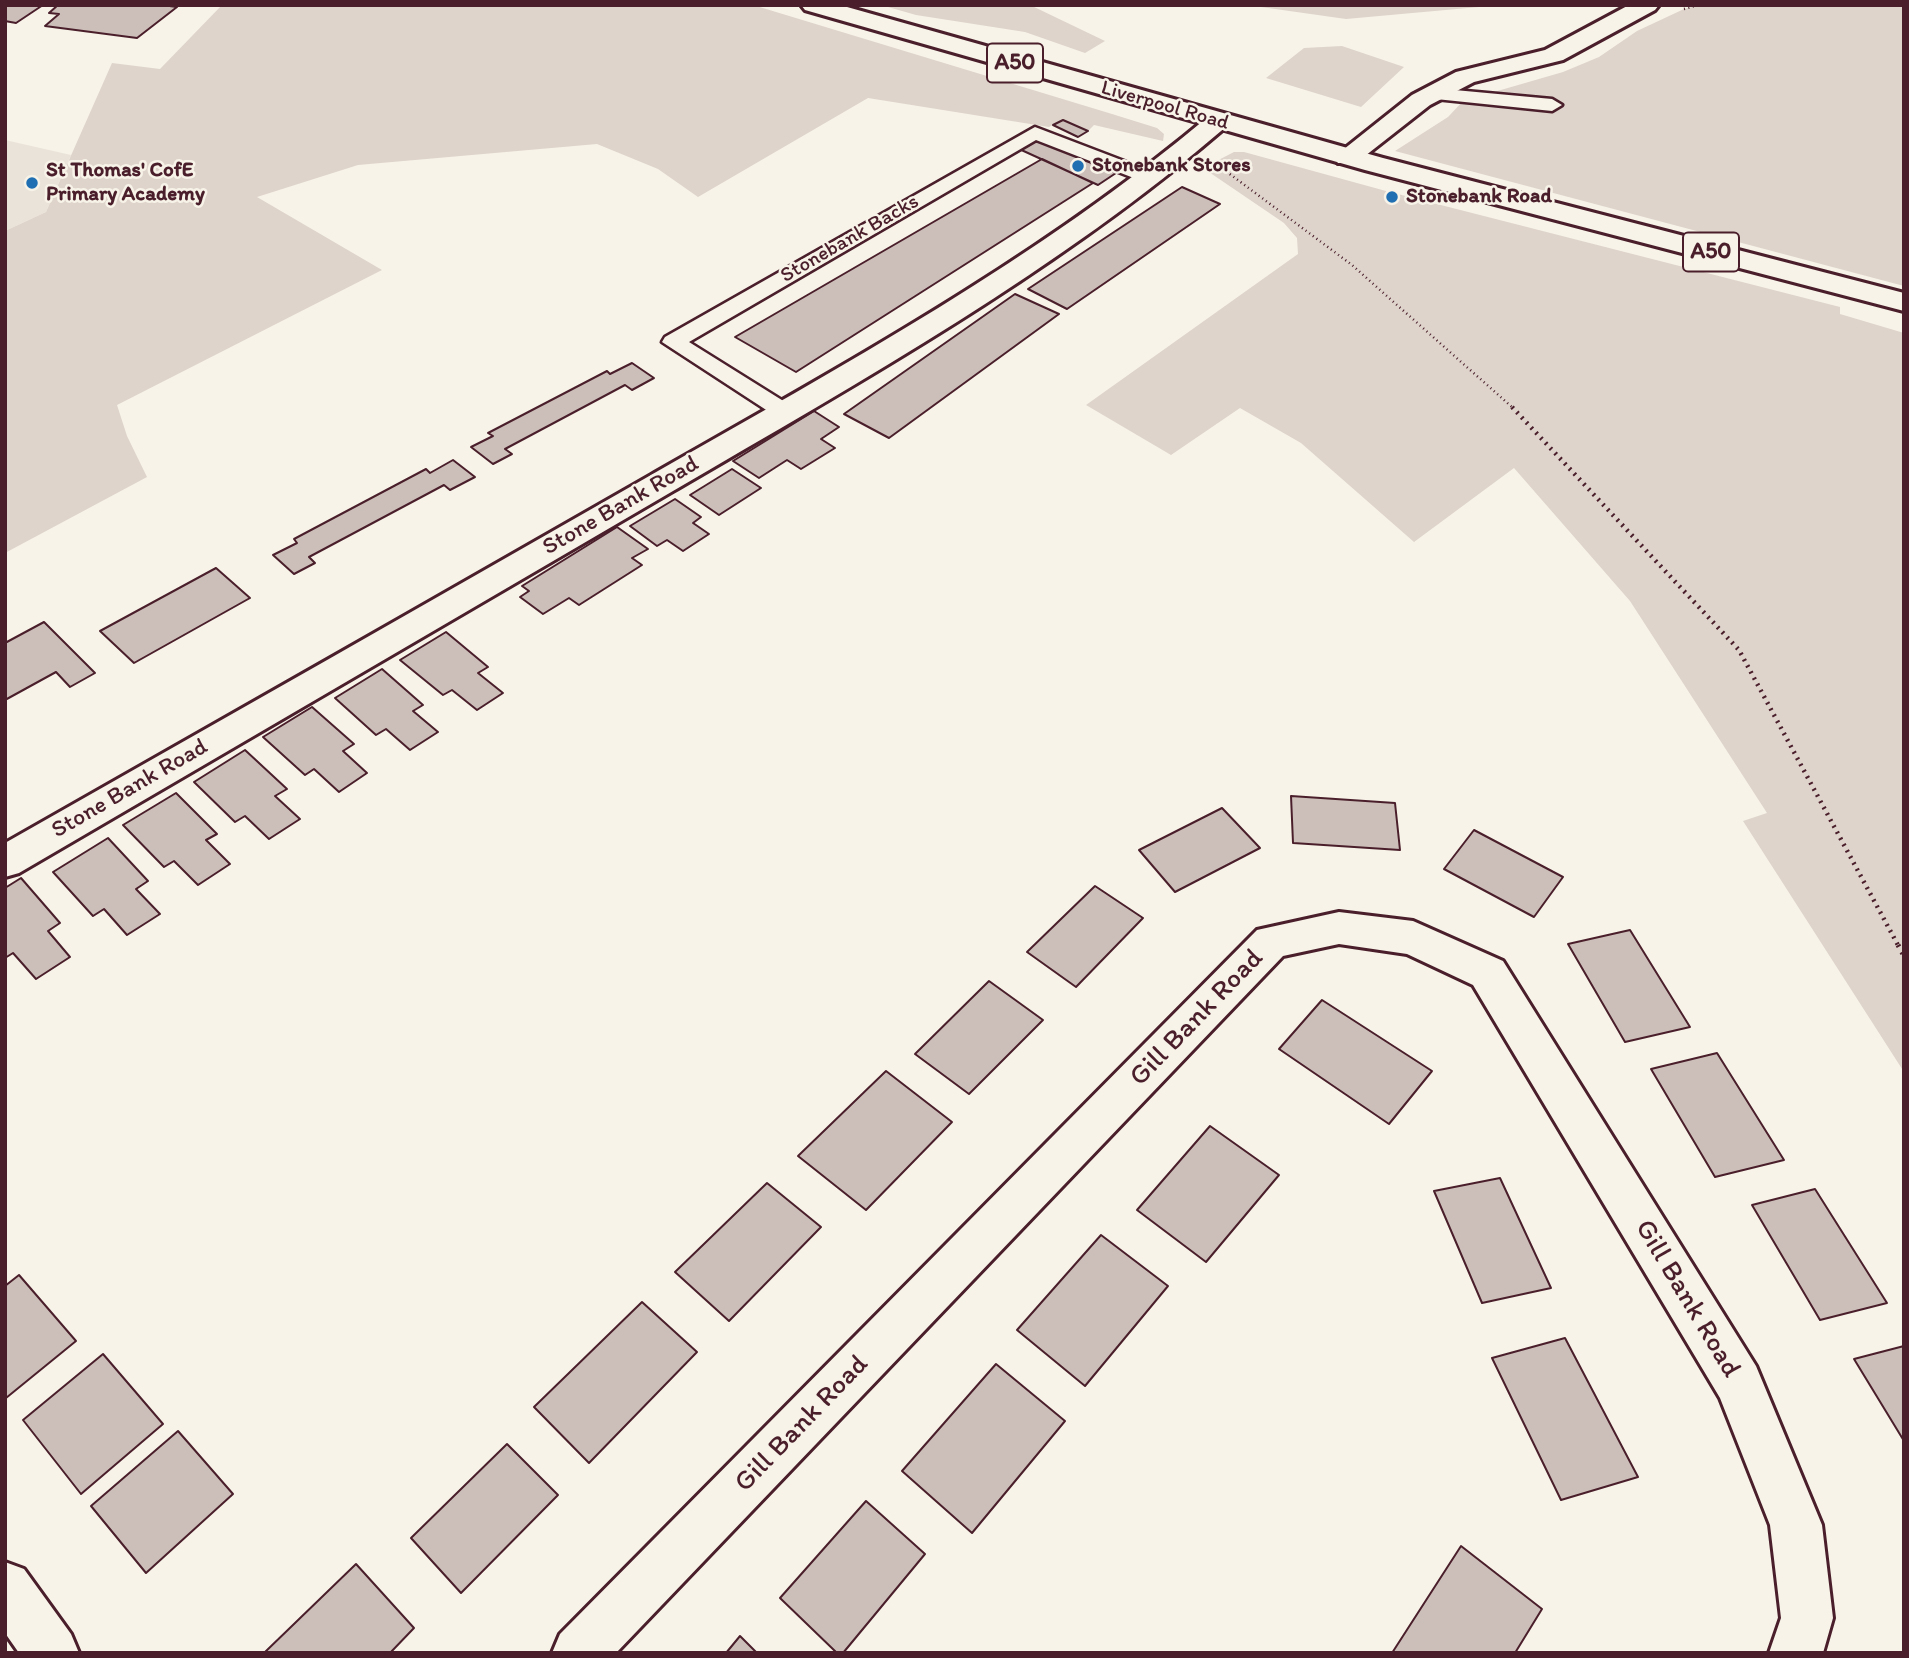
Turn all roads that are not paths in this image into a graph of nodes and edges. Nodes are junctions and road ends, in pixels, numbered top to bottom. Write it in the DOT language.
graph roads {
  1 [pos="813,5"];
  2 [pos="1647,5"];
  3 [pos="1433,94"];
  4 [pos="1552,105"];
  5 [pos="1218,121"];
  6 [pos="1347,157"];
  7 [pos="1151,178"];
  8 [pos="1904,302"];
  9 [pos="785,412"];
  10 [pos="7,857"];
  11 [pos="5,1588"];
  12 [pos="52,1653"];
  13 [pos="579,1653"];
  14 [pos="1796,1653"];
  1 -- 5 [label="street, Liverpool Road / A50"];
  2 -- 3 [label="street"];
  3 -- 4 [label="lane"];
  3 -- 6 [label="street"];
  5 -- 6 [label="street, Liverpool Road / A50"];
  5 -- 7 [label="street, Stone Bank Road"];
  6 -- 8 [label="street, Liverpool Road / A50"];
  7 -- 9 [label="street, Stone Bank Road"];
  7 -- 9 [label="lane, Stonebank Backs"];
  9 -- 10 [label="street, Stone Bank Road"];
  11 -- 12 [label="street"];
  13 -- 14 [label="street, Gill Bank Road"];
}
